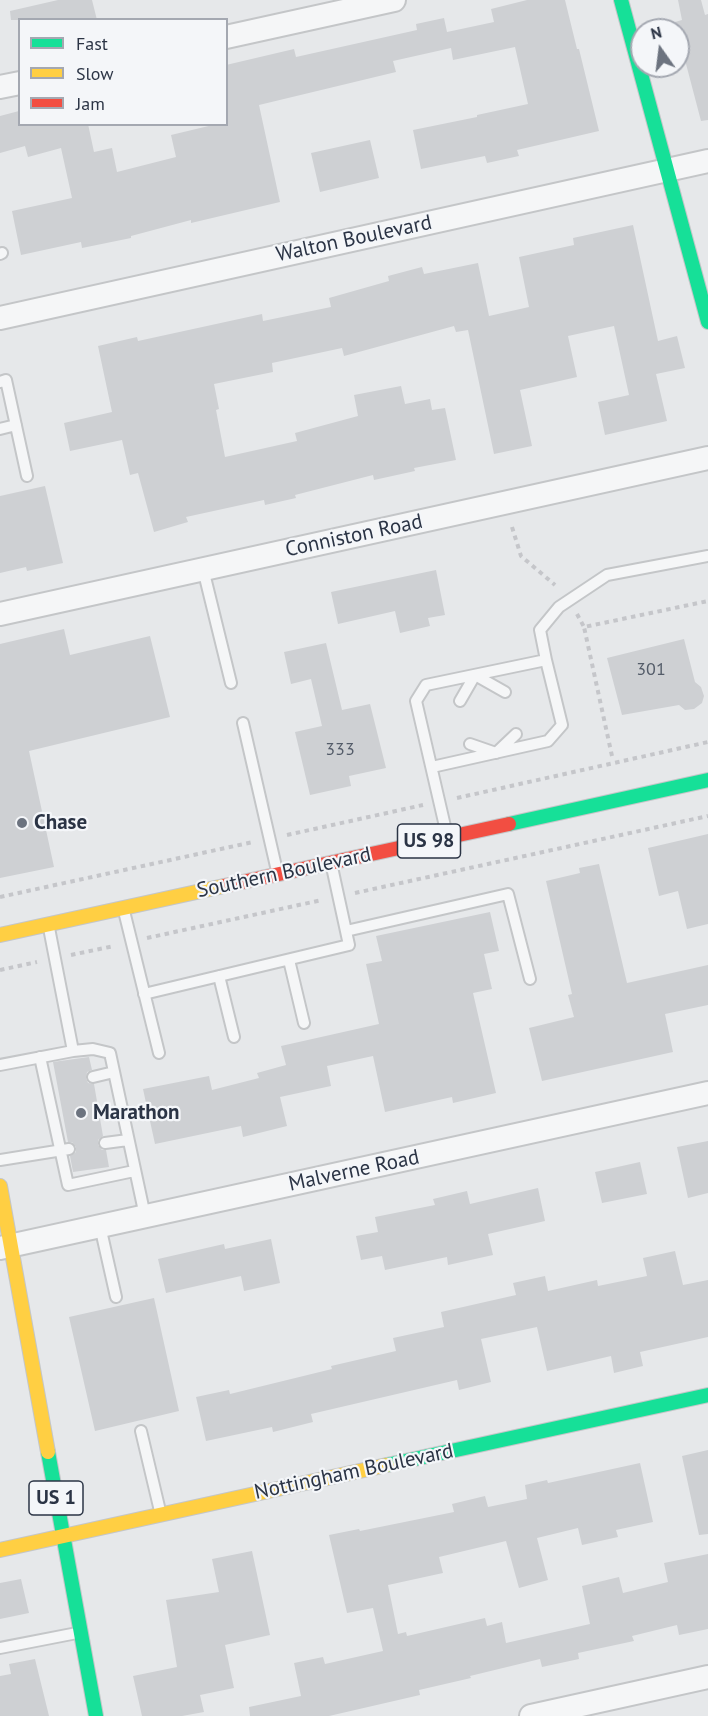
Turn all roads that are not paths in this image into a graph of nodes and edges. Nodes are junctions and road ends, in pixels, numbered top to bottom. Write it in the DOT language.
graph roads {
  1 [pos="394,0"];
  2 [pos="621,0"];
  3 [pos="228,37"];
  4 [pos="18,83"];
  5 [pos="0,87"];
  6 [pos="708,161"];
  7 [pos="666,170"];
  8 [pos="0,318"];
  9 [pos="708,322"];
  10 [pos="0,382"];
  11 [pos="16,425"];
  12 [pos="0,429"];
  13 [pos="708,458"];
  14 [pos="27,476"];
  15 [pos="708,555"];
  16 [pos="204,569"];
  17 [pos="0,614"];
  18 [pos="546,660"];
  19 [pos="475,675"];
  20 [pos="231,683"];
  21 [pos="505,692"];
  22 [pos="460,701"];
  23 [pos="243,723"];
  24 [pos="516,734"];
  25 [pos="470,744"];
  26 [pos="496,753"];
  27 [pos="432,767"];
  28 [pos="708,780"];
  29 [pos="448,837"];
  30 [pos="331,862"];
  31 [pos="278,874"];
  32 [pos="123,908"];
  33 [pos="48,924"];
  34 [pos="346,931"];
  35 [pos="0,935"];
  36 [pos="289,960"];
  37 [pos="219,976"];
  38 [pos="530,978"];
  39 [pos="144,994"];
  40 [pos="304,1023"];
  41 [pos="234,1037"];
  42 [pos="73,1051"];
  43 [pos="159,1053"];
  44 [pos="40,1057"];
  45 [pos="0,1065"];
  46 [pos="114,1072"];
  47 [pos="93,1077"];
  48 [pos="708,1093"];
  49 [pos="128,1140"];
  50 [pos="105,1143"];
  51 [pos="64,1150"];
  52 [pos="0,1160"];
  53 [pos="135,1171"];
  54 [pos="0,1186"];
  55 [pos="145,1216"];
  56 [pos="100,1227"];
  57 [pos="6,1247"];
  58 [pos="116,1296"];
  59 [pos="708,1395"];
  60 [pos="141,1431"];
  61 [pos="160,1515"];
  62 [pos="63,1536"];
  63 [pos="0,1550"];
  64 [pos="80,1632"];
  65 [pos="0,1648"];
  66 [pos="708,1677"];
  67 [pos="96,1716"];
  68 [pos="531,1716"];
  1 -- 3 [label="street"];
  2 -- 7 [label="main road"];
  4 -- 5 [label="street"];
  6 -- 7 [label="street, Walton Boulevard"];
  7 -- 8 [label="street, Walton Boulevard"];
  7 -- 9 [label="main road"];
  10 -- 11 [label="lane"];
  11 -- 12 [label="lane"];
  11 -- 14 [label="lane"];
  13 -- 16 [label="street, Conniston Road"];
  15 -- 18 [label="lane"];
  16 -- 17 [label="street, Conniston Road"];
  16 -- 20 [label="lane"];
  18 -- 19 [label="lane"];
  18 -- 26 [label="lane"];
  19 -- 21 [label="lane"];
  19 -- 22 [label="lane"];
  19 -- 27 [label="lane"];
  23 -- 31 [label="lane"];
  24 -- 26 [label="lane"];
  25 -- 26 [label="lane"];
  26 -- 27 [label="lane"];
  27 -- 29 [label="lane"];
  28 -- 29 [label="main road, Southern Boulevard / US 98"];
  29 -- 30 [label="main road, Southern Boulevard / US 98"];
  30 -- 31 [label="main road, Southern Boulevard / US 98"];
  30 -- 34 [label="lane"];
  31 -- 32 [label="main road, Southern Boulevard / US 98"];
  32 -- 33 [label="main road, Southern Boulevard / US 98"];
  32 -- 39 [label="lane"];
  33 -- 35 [label="main road, Southern Boulevard / US 98"];
  33 -- 42 [label="lane"];
  34 -- 36 [label="lane"];
  34 -- 38 [label="lane"];
  36 -- 37 [label="lane"];
  36 -- 40 [label="lane"];
  37 -- 39 [label="lane"];
  37 -- 41 [label="lane"];
  39 -- 43 [label="lane"];
  42 -- 44 [label="lane"];
  42 -- 46 [label="lane"];
  44 -- 45 [label="lane"];
  44 -- 51 [label="lane"];
  46 -- 47 [label="lane"];
  46 -- 49 [label="lane"];
  48 -- 55 [label="street, Malverne Road"];
  49 -- 50 [label="lane"];
  49 -- 53 [label="lane"];
  51 -- 52 [label="lane"];
  51 -- 53 [label="lane"];
  53 -- 55 [label="lane"];
  54 -- 57 [label="main road, US 1"];
  55 -- 56 [label="street, Malverne Road"];
  56 -- 57 [label="street, Malverne Road"];
  56 -- 58 [label="lane"];
  57 -- 62 [label="main road, US 1"];
  59 -- 61 [label="main road, Nottingham Boulevard"];
  60 -- 61 [label="lane"];
  61 -- 62 [label="main road, Nottingham Boulevard"];
  62 -- 63 [label="main road, Nottingham Boulevard"];
  62 -- 64 [label="main road, US 1"];
  64 -- 65 [label="lane"];
  64 -- 67 [label="main road, US 1"];
  66 -- 68 [label="street"];
}
